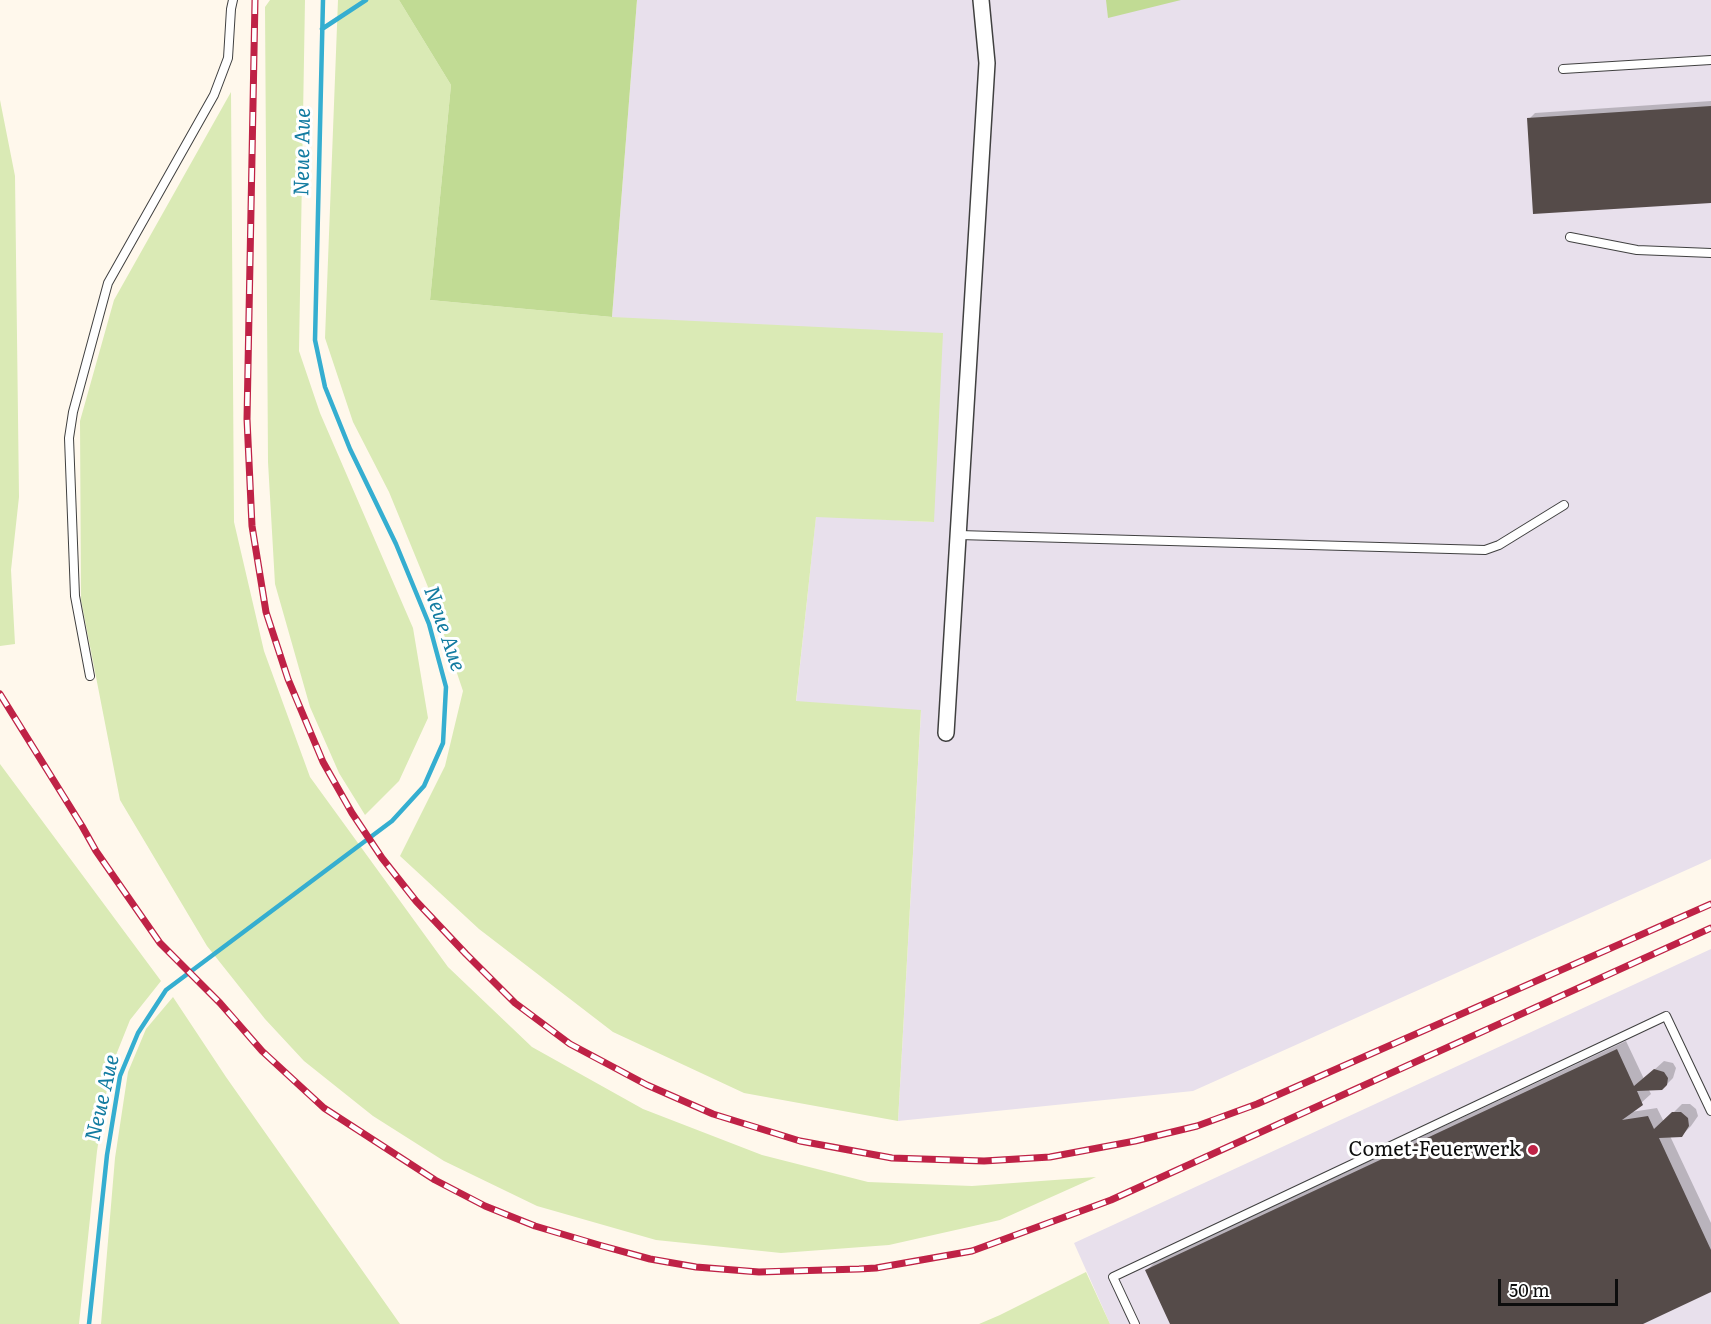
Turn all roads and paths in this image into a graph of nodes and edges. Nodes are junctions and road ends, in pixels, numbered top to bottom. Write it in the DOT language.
graph roads {
  1 [pos="233,0"];
  2 [pos="981,0"];
  3 [pos="1711,60"];
  4 [pos="1563,69"];
  5 [pos="1570,237"];
  6 [pos="1711,253"];
  7 [pos="1564,505"];
  8 [pos="959,535"];
  9 [pos="90,676"];
  10 [pos="946,733"];
  11 [pos="1711,1111"];
  12 [pos="1135,1324"];
  1 -- 9 [label="lane"];
  2 -- 8 [label="street"];
  3 -- 4 [label="lane"];
  5 -- 6 [label="lane"];
  7 -- 8 [label="lane"];
  8 -- 10 [label="street"];
  11 -- 12 [label="lane"];
}
